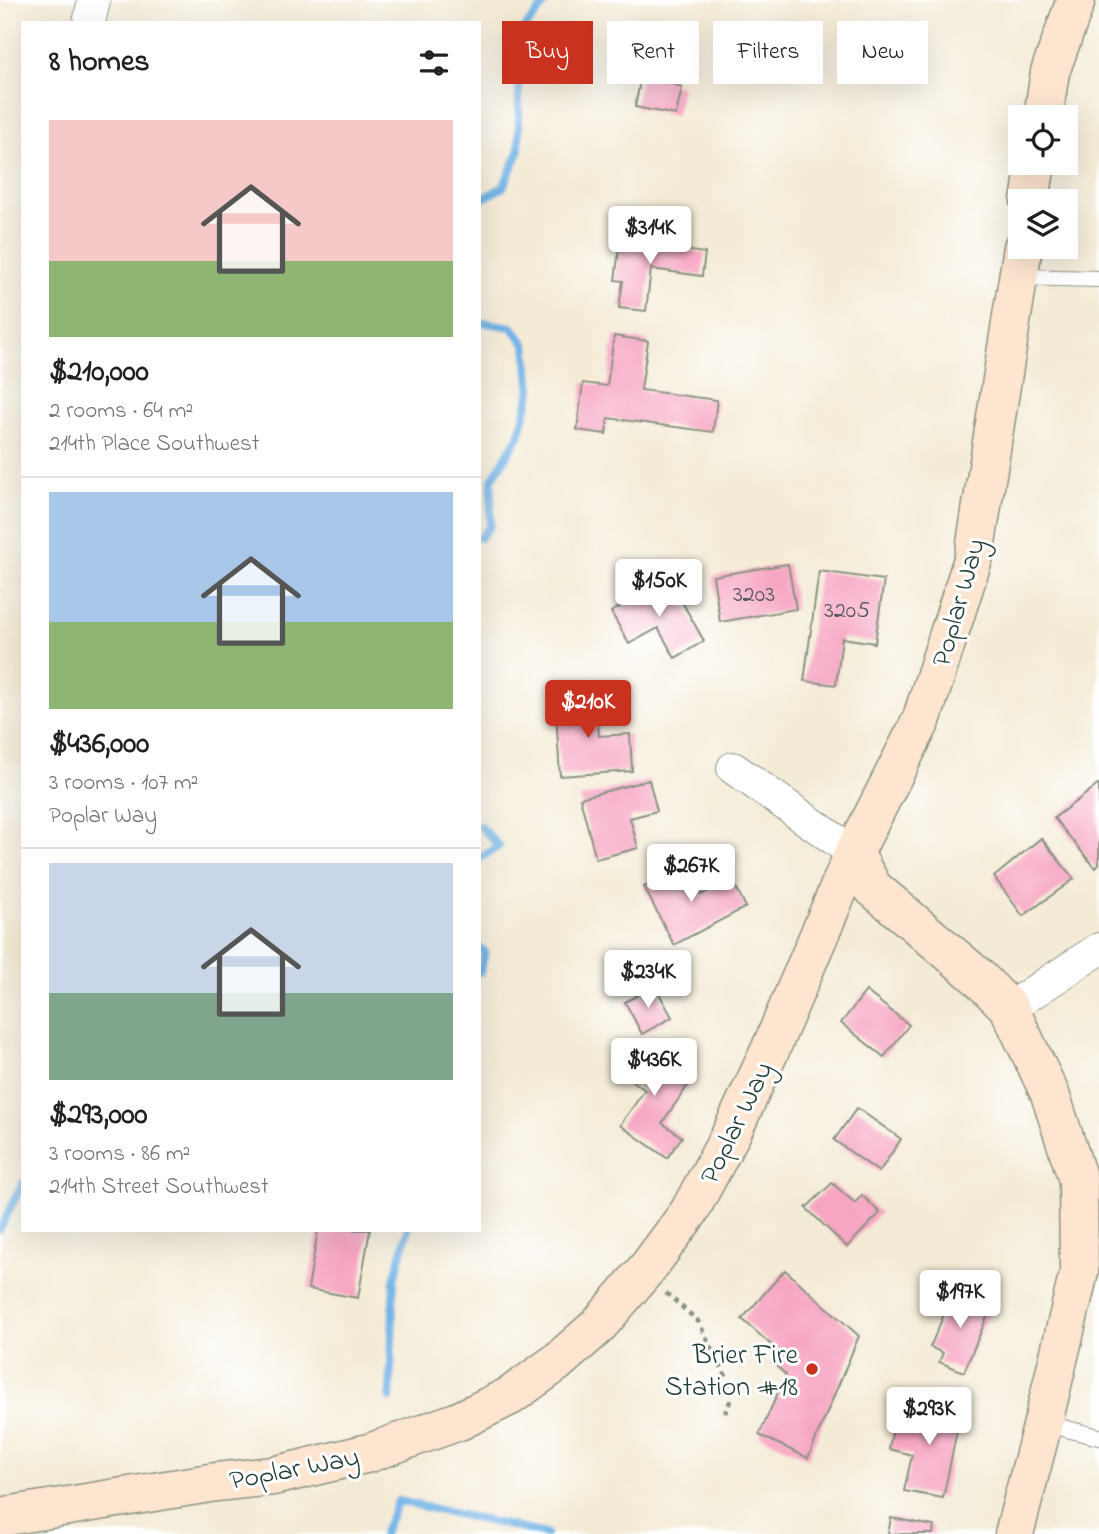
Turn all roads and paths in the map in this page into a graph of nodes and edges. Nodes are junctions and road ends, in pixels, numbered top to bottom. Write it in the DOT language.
graph roads {
  1 [pos="94,0"];
  2 [pos="1076,0"];
  3 [pos="89,21"];
  4 [pos="1045,105"];
  5 [pos="1021,262"];
  6 [pos="1099,279"];
  7 [pos="733,768"];
  8 [pos="854,853"];
  9 [pos="1099,949"];
  10 [pos="1009,1008"];
  11 [pos="665,1292"];
  12 [pos="726,1413"];
  13 [pos="1044,1423"];
  14 [pos="1099,1437"];
  15 [pos="0,1517"];
  16 [pos="1014,1534"];
  1 -- 3 [label="street"];
  2 -- 4 [label="main road"];
  5 -- 6 [label="lane"];
  5 -- 8 [label="main road, Poplar Way"];
  7 -- 8 [label="street"];
  8 -- 10 [label="main road"];
  8 -- 15 [label="main road, Poplar Way"];
  9 -- 10 [label="street"];
  10 -- 13 [label="main road"];
  11 -- 12 [label="path"];
  13 -- 14 [label="lane"];
  13 -- 16 [label="main road"];
}
